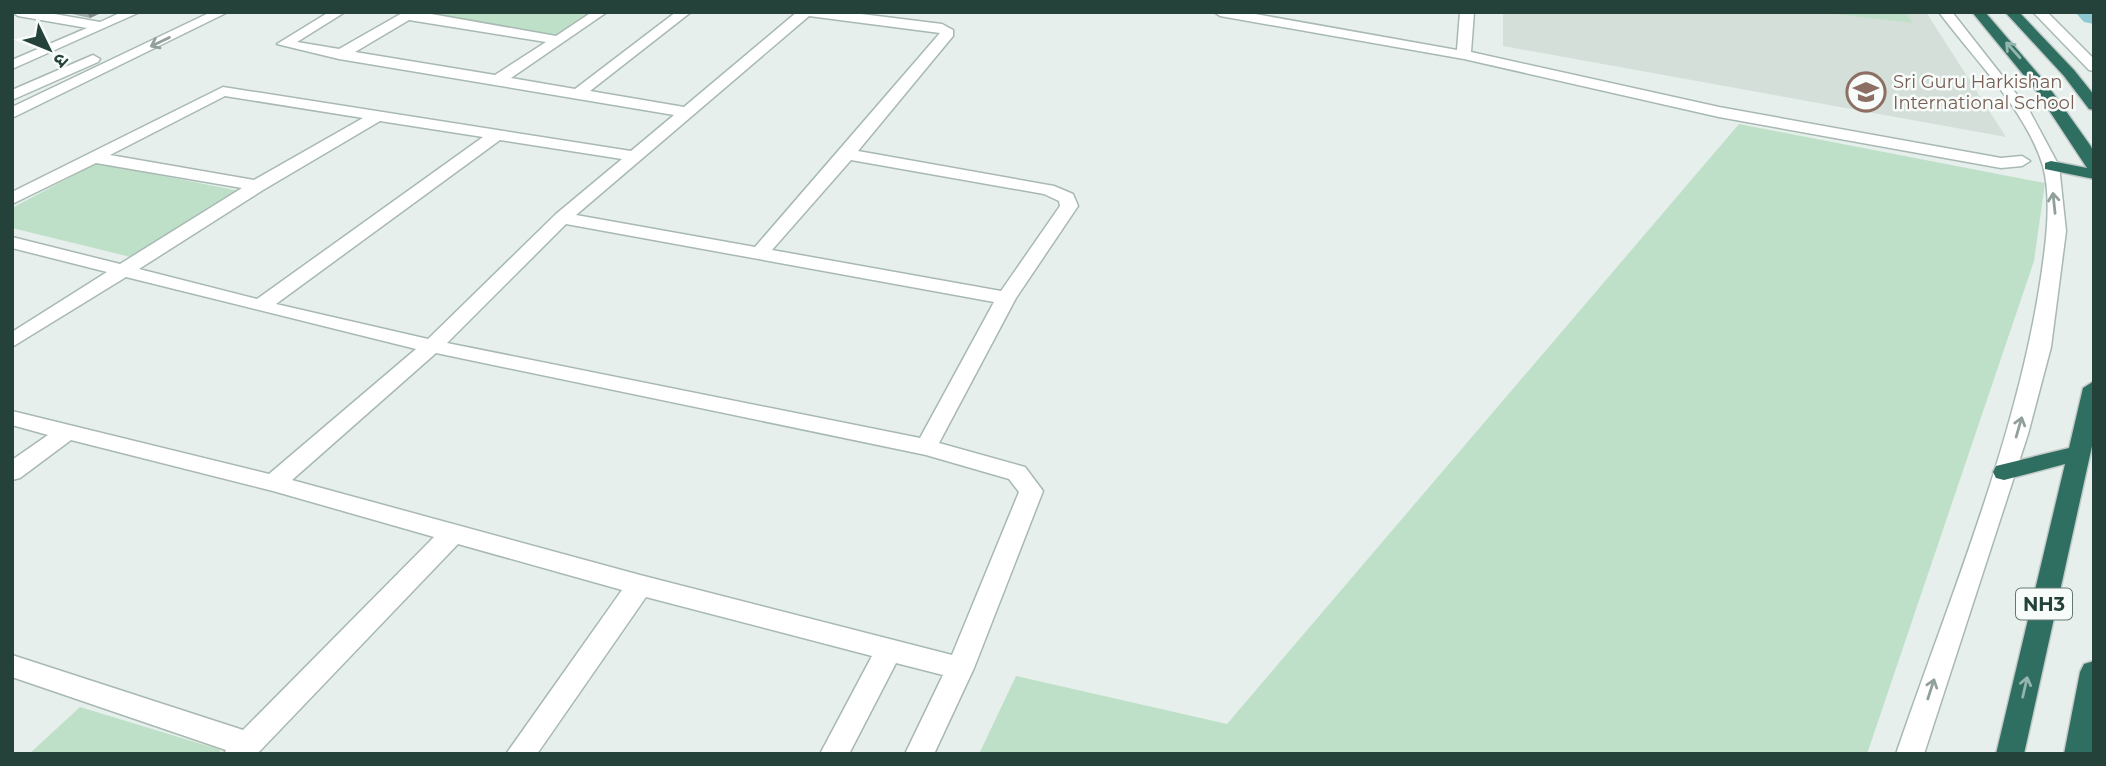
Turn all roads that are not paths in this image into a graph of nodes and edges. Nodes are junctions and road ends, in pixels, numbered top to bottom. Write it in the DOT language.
graph roads {
  1 [pos="18,12"];
  2 [pos="134,12"];
  3 [pos="193,12"];
  4 [pos="222,12"];
  5 [pos="339,12"];
  6 [pos="601,12"];
  7 [pos="685,12"];
  8 [pos="808,12"];
  9 [pos="1220,12"];
  10 [pos="1280,12"];
  11 [pos="1467,12"];
  12 [pos="1945,12"];
  13 [pos="1978,12"];
  14 [pos="2011,12"];
  15 [pos="2039,12"];
  16 [pos="411,14"];
  17 [pos="102,26"];
  18 [pos="556,40"];
  19 [pos="2068,41"];
  20 [pos="2094,43"];
  21 [pos="1464,50"];
  22 [pos="339,55"];
  23 [pos="12,65"];
  24 [pos="2094,67"];
  25 [pos="498,80"];
  26 [pos="579,93"];
  27 [pos="12,96"];
  28 [pos="2094,106"];
  29 [pos="685,112"];
  30 [pos="12,113"];
  31 [pos="379,115"];
  32 [pos="495,136"];
  33 [pos="846,154"];
  34 [pos="92,156"];
  35 [pos="633,156"];
  36 [pos="2050,166"];
  37 [pos="2094,166"];
  38 [pos="2094,174"];
  39 [pos="257,186"];
  40 [pos="12,200"];
  41 [pos="562,218"];
  42 [pos="12,242"];
  43 [pos="759,254"];
  44 [pos="127,270"];
  45 [pos="1006,298"];
  46 [pos="260,306"];
  47 [pos="12,341"];
  48 [pos="432,345"];
  49 [pos="2094,388"];
  50 [pos="12,418"];
  51 [pos="67,432"];
  52 [pos="926,447"];
  53 [pos="2078,453"];
  54 [pos="12,472"];
  55 [pos="2004,472"];
  56 [pos="273,483"];
  57 [pos="454,532"];
  58 [pos="640,585"];
  59 [pos="888,650"];
  60 [pos="12,666"];
  61 [pos="960,668"];
  62 [pos="2094,672"];
  63 [pos="243,749"];
  64 [pos="520,754"];
  65 [pos="834,754"];
  66 [pos="919,754"];
  67 [pos="1910,754"];
  68 [pos="2010,754"];
  69 [pos="2078,754"];
  1 -- 17 [label="street"];
  2 -- 17 [label="street"];
  3 -- 27 [label="street"];
  4 -- 30 [label="street, one-way"];
  5 -- 22 [label="street"];
  6 -- 18 [label="street"];
  7 -- 26 [label="street"];
  8 -- 29 [label="street"];
  8 -- 33 [label="street"];
  9 -- 21 [label="street"];
  10 -- 21 [label="street"];
  11 -- 21 [label="street"];
  12 -- 36 [label="street"];
  37 -- 13 [label="highway, one-way"];
  14 -- 28 [label="highway"];
  15 -- 19 [label="street"];
  16 -- 18 [label="street"];
  16 -- 22 [label="street"];
  17 -- 23 [label="street"];
  18 -- 25 [label="street"];
  19 -- 20 [label="street"];
  19 -- 24 [label="street"];
  21 -- 36 [label="street"];
  22 -- 25 [label="street"];
  25 -- 26 [label="street"];
  26 -- 29 [label="street"];
  29 -- 35 [label="street"];
  31 -- 32 [label="street"];
  31 -- 34 [label="street"];
  31 -- 39 [label="street"];
  32 -- 35 [label="street"];
  32 -- 46 [label="street"];
  33 -- 43 [label="street"];
  33 -- 45 [label="street"];
  34 -- 39 [label="street"];
  34 -- 40 [label="street"];
  35 -- 41 [label="street"];
  36 -- 38 [label="highway"];
  55 -- 36 [label="street, one-way"];
  39 -- 44 [label="street"];
  41 -- 43 [label="street"];
  41 -- 48 [label="street"];
  42 -- 44 [label="street"];
  43 -- 45 [label="street"];
  44 -- 46 [label="street"];
  44 -- 47 [label="street"];
  45 -- 52 [label="street"];
  46 -- 48 [label="street"];
  48 -- 52 [label="street"];
  48 -- 56 [label="street"];
  49 -- 53 [label="highway, NH3"];
  50 -- 51 [label="street"];
  51 -- 54 [label="street"];
  51 -- 56 [label="street"];
  52 -- 61 [label="street"];
  53 -- 55 [label="highway"];
  68 -- 53 [label="highway, NH3, one-way"];
  67 -- 55 [label="street, one-way"];
  56 -- 57 [label="street"];
  57 -- 58 [label="street"];
  57 -- 63 [label="street"];
  58 -- 59 [label="street"];
  58 -- 64 [label="street"];
  59 -- 61 [label="street"];
  59 -- 65 [label="street"];
  60 -- 63 [label="street"];
  61 -- 66 [label="street"];
  62 -- 69 [label="highway"];
}
